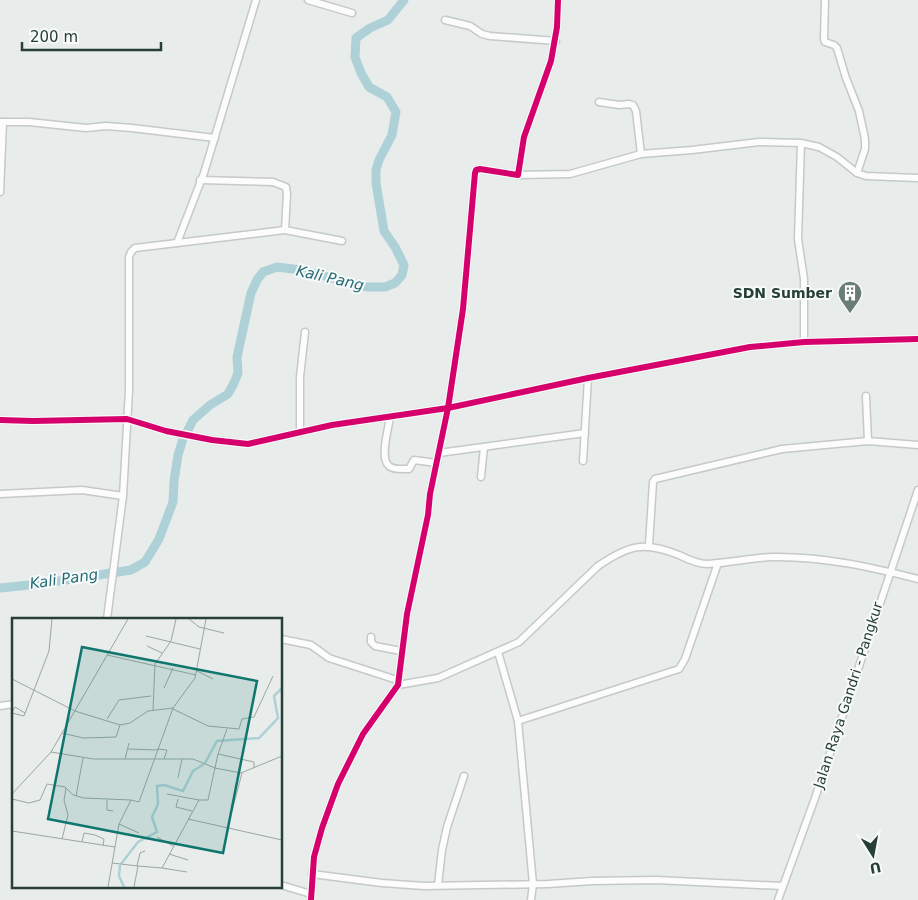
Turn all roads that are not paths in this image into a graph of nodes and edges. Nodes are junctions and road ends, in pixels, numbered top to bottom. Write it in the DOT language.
graph roads {
  1 [pos="256,0"];
  2 [pos="308,0"];
  3 [pos="558,0"];
  4 [pos="825,0"];
  5 [pos="352,13"];
  6 [pos="445,20"];
  7 [pos="556,41"];
  8 [pos="599,102"];
  9 [pos="2,122"];
  10 [pos="214,138"];
  11 [pos="801,143"];
  12 [pos="641,154"];
  13 [pos="857,172"];
  14 [pos="518,175"];
  15 [pos="918,178"];
  16 [pos="200,180"];
  17 [pos="0,192"];
  18 [pos="285,230"];
  19 [pos="342,241"];
  20 [pos="177,243"];
  21 [pos="305,332"];
  22 [pos="918,339"];
  23 [pos="804,342"];
  24 [pos="588,378"];
  25 [pos="866,396"];
  26 [pos="448,408"];
  27 [pos="390,416"];
  28 [pos="127,419"];
  29 [pos="0,420"];
  30 [pos="300,433"];
  31 [pos="585,433"];
  32 [pos="868,441"];
  33 [pos="918,445"];
  34 [pos="484,447"];
  35 [pos="438,453"];
  36 [pos="583,461"];
  37 [pos="437,462"];
  38 [pos="481,477"];
  39 [pos="918,490"];
  40 [pos="0,494"];
  41 [pos="124,496"];
  42 [pos="649,545"];
  43 [pos="718,563"];
  44 [pos="889,572"];
  45 [pos="918,580"];
  46 [pos="107,618"];
  47 [pos="371,637"];
  48 [pos="282,639"];
  49 [pos="401,651"];
  50 [pos="498,652"];
  51 [pos="398,682"];
  52 [pos="517,719"];
  53 [pos="464,776"];
  54 [pos="312,874"];
  55 [pos="533,884"];
  56 [pos="282,885"];
  57 [pos="438,886"];
  58 [pos="782,886"];
  59 [pos="311,897"];
  60 [pos="531,900"];
  61 [pos="778,900"];
  1 -- 10 [label="street"];
  2 -- 5 [label="street"];
  3 -- 7 [label="street"];
  4 -- 13 [label="street"];
  6 -- 7 [label="street"];
  7 -- 14 [label="street"];
  8 -- 12 [label="street"];
  9 -- 10 [label="street"];
  9 -- 17 [label="street"];
  10 -- 16 [label="street"];
  11 -- 12 [label="street"];
  11 -- 13 [label="street"];
  11 -- 23 [label="street"];
  12 -- 14 [label="street"];
  13 -- 15 [label="street"];
  14 -- 26 [label="street"];
  16 -- 18 [label="street"];
  16 -- 20 [label="street"];
  18 -- 19 [label="street"];
  18 -- 20 [label="street"];
  20 -- 28 [label="street"];
  21 -- 30 [label="street"];
  22 -- 23 [label="street"];
  23 -- 24 [label="street"];
  24 -- 26 [label="street"];
  24 -- 31 [label="street"];
  25 -- 32 [label="street"];
  26 -- 27 [label="street"];
  26 -- 35 [label="street"];
  27 -- 30 [label="street"];
  27 -- 37 [label="street"];
  28 -- 29 [label="street"];
  28 -- 30 [label="street"];
  28 -- 41 [label="street"];
  31 -- 34 [label="street"];
  31 -- 36 [label="street"];
  32 -- 33 [label="street"];
  32 -- 42 [label="street"];
  34 -- 35 [label="street"];
  34 -- 38 [label="street"];
  35 -- 37 [label="street"];
  37 -- 49 [label="street"];
  39 -- 44 [label="street, Jalan Raya Gandri - Pangkur"];
  40 -- 41 [label="street"];
  41 -- 46 [label="street"];
  42 -- 43 [label="street"];
  42 -- 50 [label="street"];
  43 -- 44 [label="street"];
  43 -- 52 [label="street"];
  44 -- 45 [label="street"];
  44 -- 58 [label="street, Jalan Raya Gandri - Pangkur"];
  47 -- 49 [label="street"];
  48 -- 51 [label="street"];
  49 -- 51 [label="street"];
  50 -- 51 [label="street"];
  50 -- 52 [label="street"];
  51 -- 54 [label="street"];
  52 -- 55 [label="street"];
  53 -- 57 [label="street"];
  54 -- 57 [label="street"];
  54 -- 59 [label="street"];
  55 -- 57 [label="street"];
  55 -- 58 [label="street"];
  55 -- 60 [label="street"];
  56 -- 59 [label="street"];
  58 -- 61 [label="street, Jalan Raya Gandri - Pangkur"];
}
